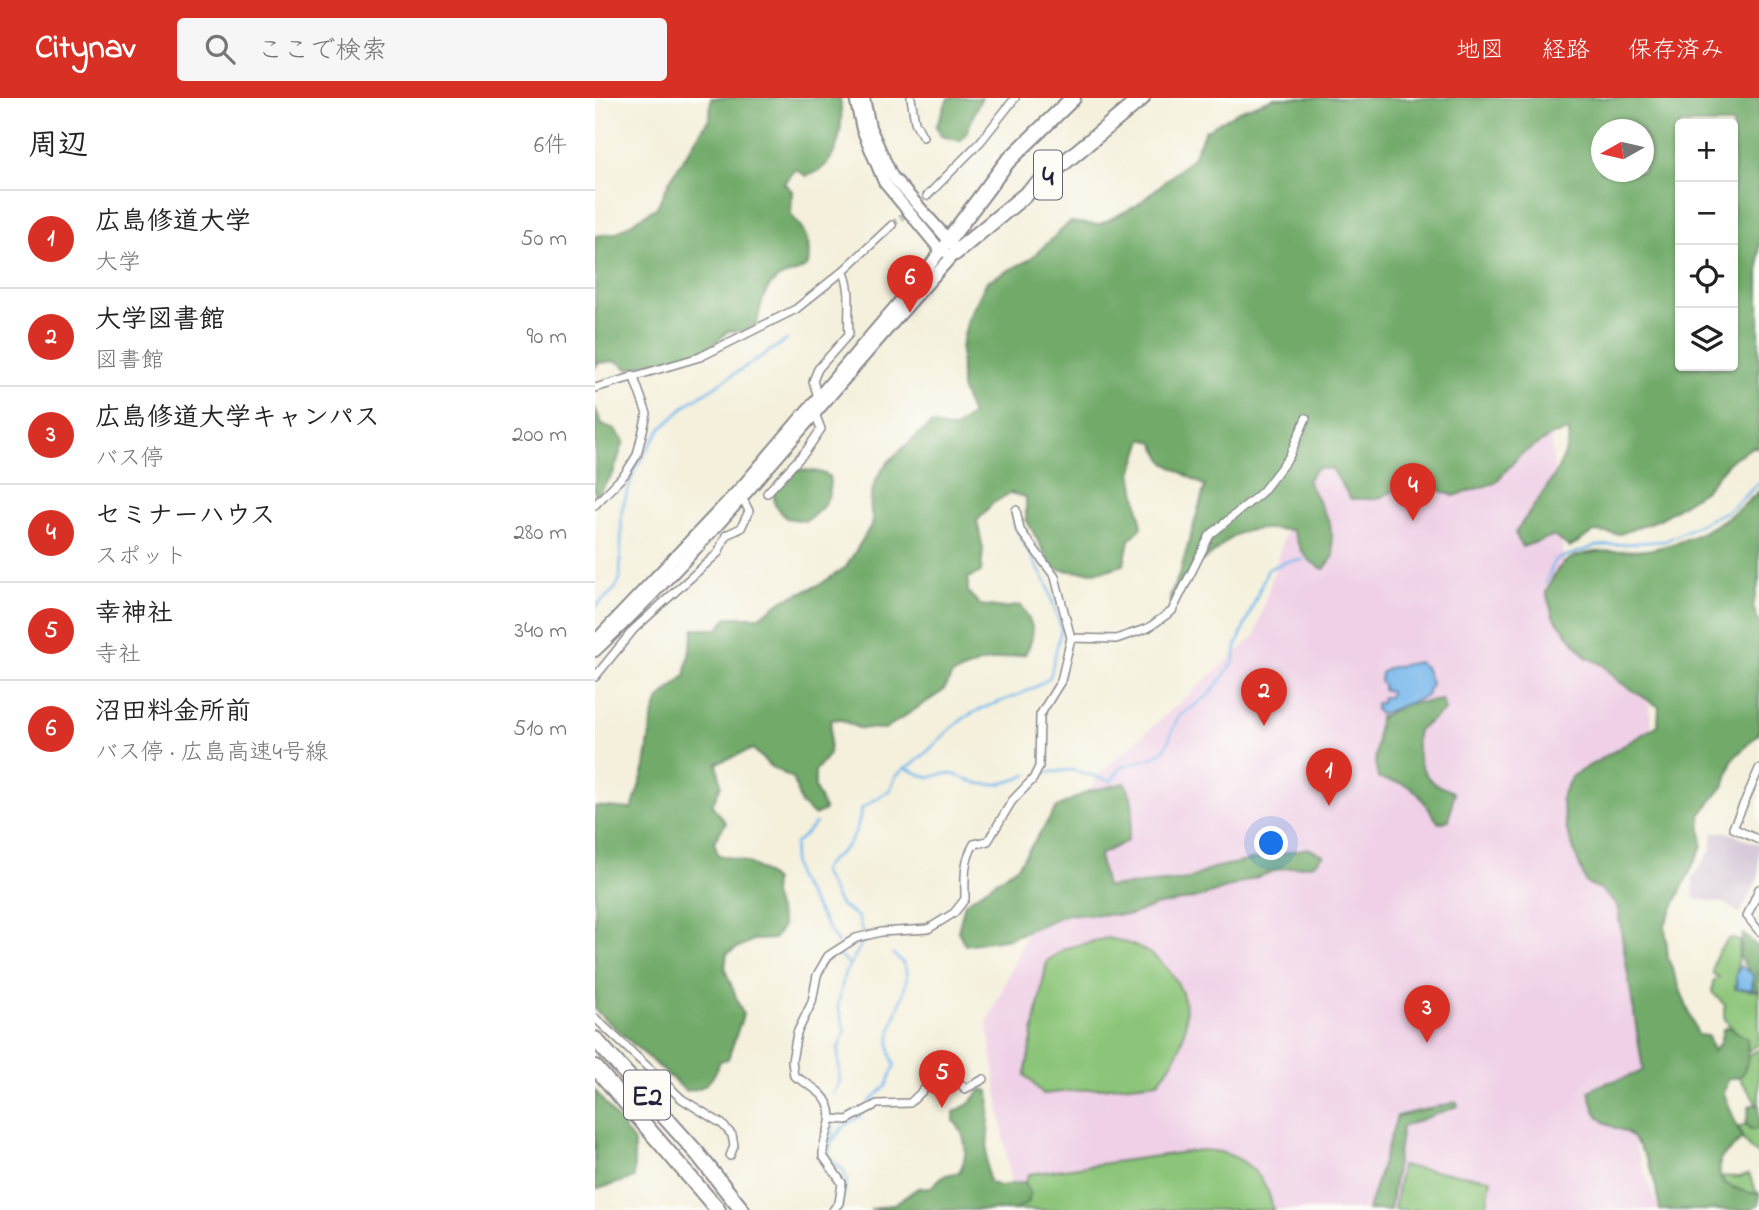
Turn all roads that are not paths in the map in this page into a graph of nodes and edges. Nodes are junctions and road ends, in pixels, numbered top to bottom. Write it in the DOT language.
graph roads {
  1 [pos="855,98"];
  2 [pos="864,98"];
  3 [pos="911,98"];
  4 [pos="1014,98"];
  5 [pos="1073,98"];
  6 [pos="1142,98"];
  7 [pos="923,137"];
  8 [pos="927,196"];
  9 [pos="892,225"];
  10 [pos="950,239"];
  11 [pos="948,252"];
  12 [pos="843,271"];
  13 [pos="633,375"];
  14 [pos="595,388"];
  15 [pos="818,397"];
  16 [pos="816,416"];
  17 [pos="1306,418"];
  18 [pos="767,492"];
  19 [pos="743,499"];
  20 [pos="595,505"];
  21 [pos="1016,510"];
  22 [pos="1071,638"];
  23 [pos="595,641"];
  24 [pos="595,651"];
  25 [pos="595,662"];
  26 [pos="602,669"];
  27 [pos="595,677"];
  28 [pos="1759,769"];
  29 [pos="1759,840"];
  30 [pos="1759,889"];
  31 [pos="1759,931"];
  32 [pos="595,1018"];
  33 [pos="595,1039"];
  34 [pos="595,1067"];
  35 [pos="984,1079"];
  36 [pos="831,1119"];
  37 [pos="730,1156"];
  38 [pos="718,1210"];
  39 [pos="743,1210"];
  40 [pos="833,1210"];
  1 -- 11 [label="street"];
  2 -- 10 [label="street"];
  3 -- 7 [label="street"];
  4 -- 8 [label="street"];
  5 -- 10 [label="highway, 4"];
  6 -- 11 [label="highway, 4"];
  9 -- 12 [label="street"];
  10 -- 11 [label="street"];
  11 -- 15 [label="street"];
  11 -- 16 [label="street"];
  12 -- 13 [label="street"];
  12 -- 15 [label="street"];
  13 -- 14 [label="street"];
  13 -- 20 [label="street"];
  15 -- 23 [label="street"];
  16 -- 18 [label="street"];
  16 -- 19 [label="street"];
  17 -- 22 [label="street"];
  19 -- 24 [label="street"];
  19 -- 26 [label="street"];
  21 -- 22 [label="street"];
  22 -- 36 [label="street"];
  25 -- 26 [label="street"];
  26 -- 27 [label="street"];
  28 -- 29 [label="street"];
  30 -- 31 [label="street"];
  32 -- 37 [label="street"];
  33 -- 39 [label="highway, E2"];
  34 -- 38 [label="highway, E2"];
  35 -- 36 [label="street"];
  36 -- 40 [label="street"];
}
